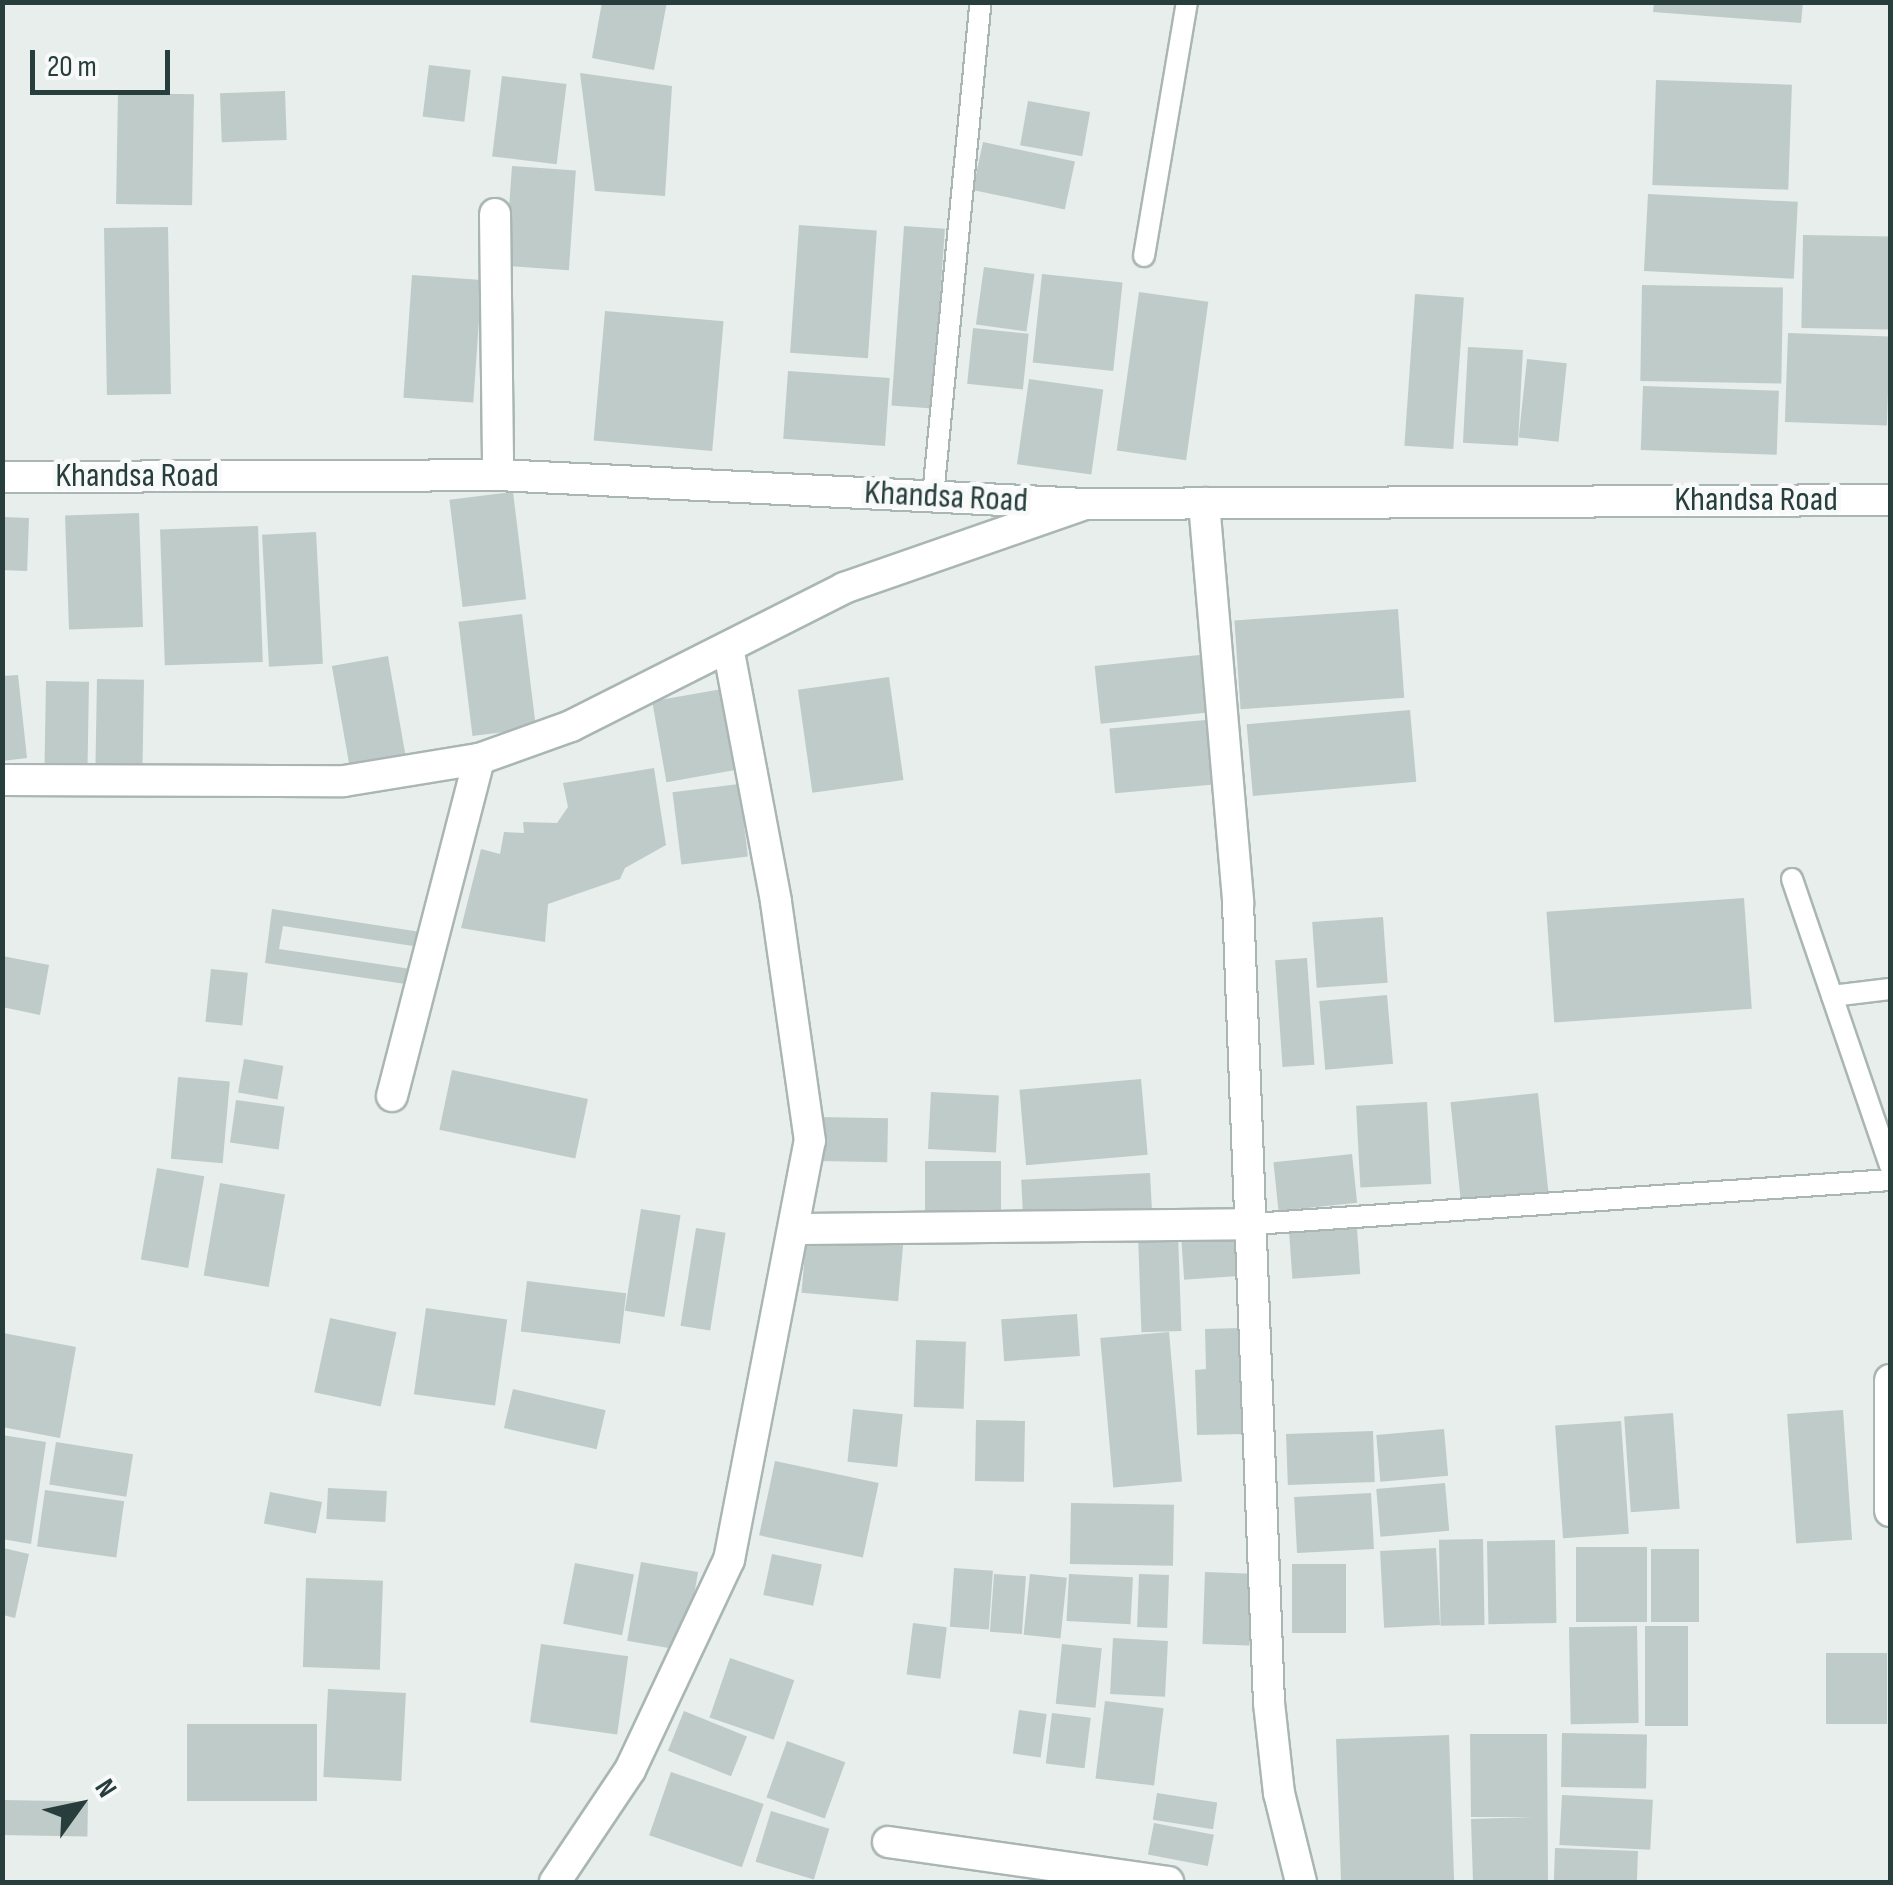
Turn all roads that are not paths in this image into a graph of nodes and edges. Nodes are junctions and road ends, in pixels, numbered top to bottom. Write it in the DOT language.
graph roads {
  1 [pos="981,2"];
  2 [pos="1187,2"];
  3 [pos="495,214"];
  4 [pos="1144,256"];
  5 [pos="498,475"];
  6 [pos="2,477"];
  7 [pos="933,496"];
  8 [pos="1890,500"];
  9 [pos="1204,503"];
  10 [pos="1086,504"];
  11 [pos="728,647"];
  12 [pos="480,759"];
  13 [pos="2,780"];
  14 [pos="1792,879"];
  15 [pos="1890,989"];
  16 [pos="1832,996"];
  17 [pos="392,1096"];
  18 [pos="1890,1166"];
  19 [pos="1890,1180"];
  20 [pos="1253,1224"];
  21 [pos="795,1229"];
  22 [pos="1890,1380"];
  23 [pos="1890,1512"];
  24 [pos="888,1842"];
  25 [pos="554,1882"];
  26 [pos="1168,1882"];
  27 [pos="1301,1882"];
  1 -- 7 [label="lane"];
  2 -- 4 [label="lane"];
  3 -- 5 [label="street"];
  5 -- 6 [label="street, Khandsa Road"];
  5 -- 7 [label="street, Khandsa Road"];
  7 -- 10 [label="street, Khandsa Road"];
  8 -- 9 [label="street, Khandsa Road"];
  9 -- 10 [label="street, Khandsa Road"];
  9 -- 20 [label="street"];
  10 -- 11 [label="street"];
  11 -- 12 [label="street"];
  11 -- 21 [label="street"];
  12 -- 13 [label="street"];
  12 -- 17 [label="street"];
  14 -- 16 [label="lane"];
  15 -- 16 [label="lane"];
  16 -- 18 [label="lane"];
  19 -- 20 [label="lane"];
  20 -- 21 [label="street"];
  20 -- 27 [label="street"];
  21 -- 25 [label="street"];
  22 -- 23 [label="street"];
  24 -- 26 [label="street"];
}
